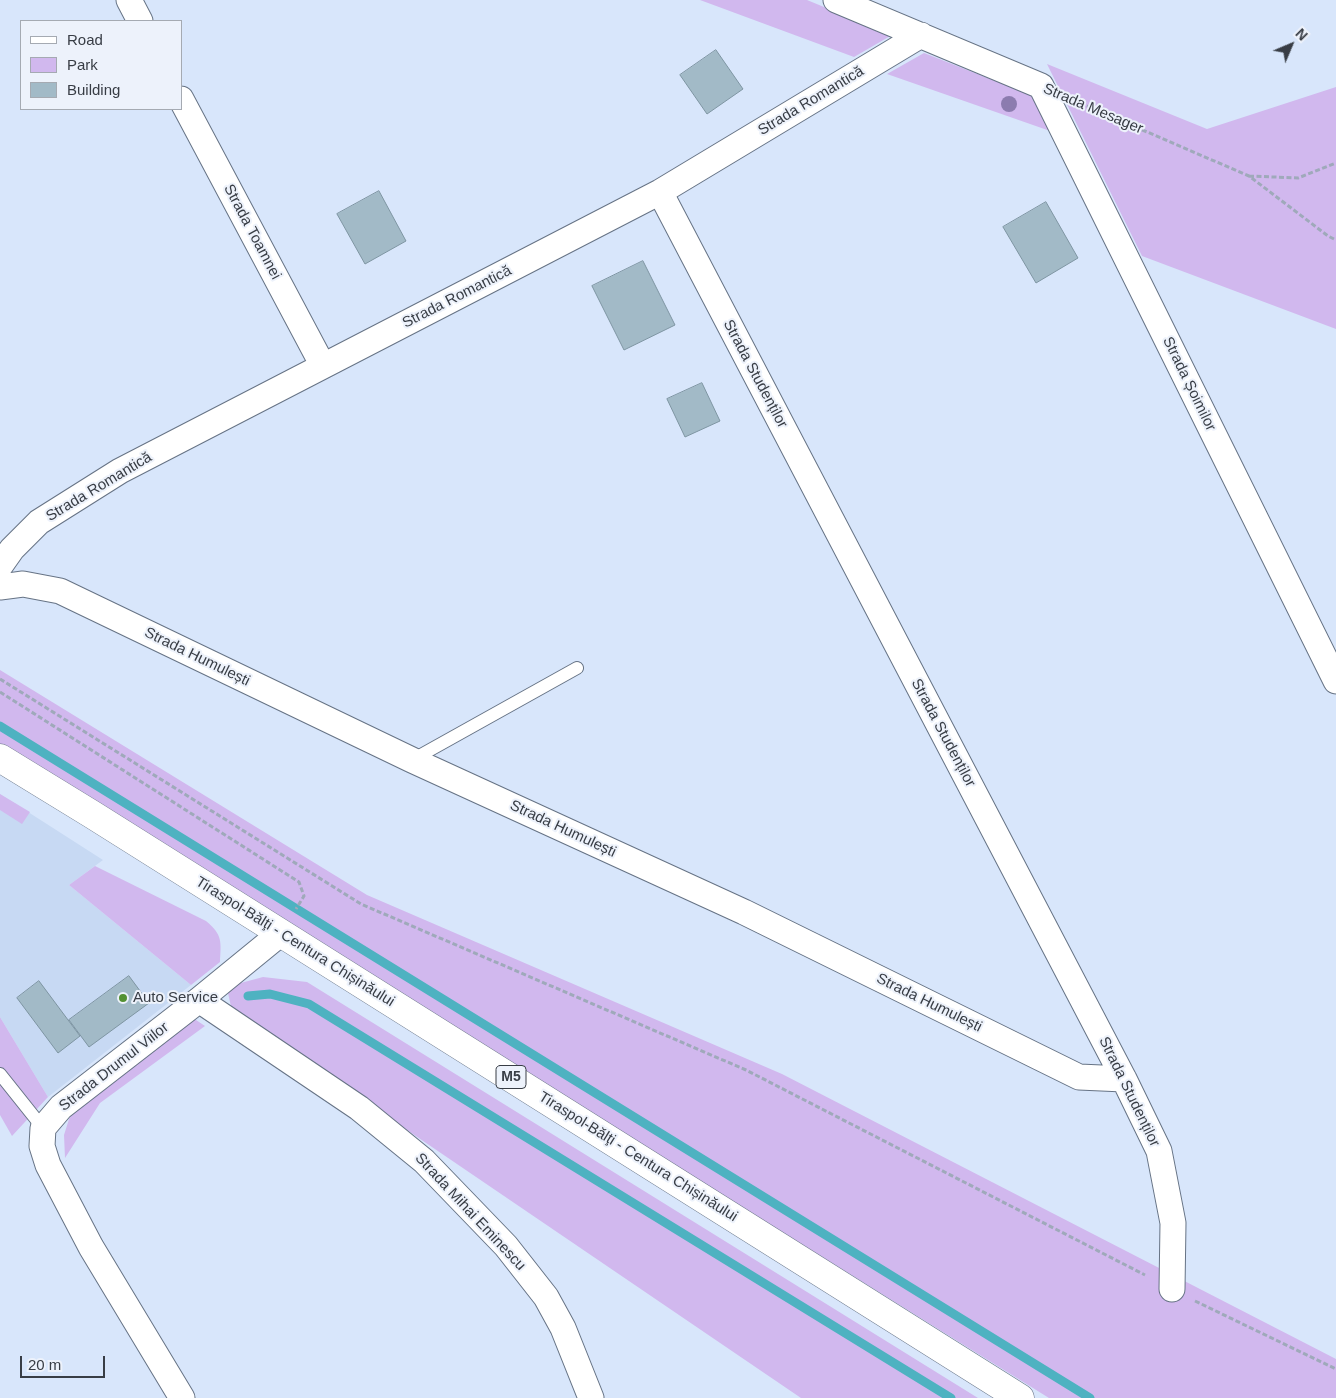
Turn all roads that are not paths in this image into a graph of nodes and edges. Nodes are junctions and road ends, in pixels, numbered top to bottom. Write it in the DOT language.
graph roads {
  1 [pos="129,0"];
  2 [pos="836,0"];
  3 [pos="139,20"];
  4 [pos="921,35"];
  5 [pos="1041,86"];
  6 [pos="182,101"];
  7 [pos="660,192"];
  8 [pos="323,366"];
  9 [pos="0,566"];
  10 [pos="0,587"];
  11 [pos="577,668"];
  12 [pos="1336,681"];
  13 [pos="0,758"];
  14 [pos="412,760"];
  15 [pos="281,933"];
  16 [pos="199,1000"];
  17 [pos="0,1074"];
  18 [pos="1124,1079"];
  19 [pos="43,1128"];
  20 [pos="1172,1289"];
  21 [pos="182,1398"];
  22 [pos="591,1398"];
  23 [pos="1020,1398"];
  1 -- 3 [label="street"];
  2 -- 4 [label="street, Strada Mesager"];
  4 -- 5 [label="street, Strada Mesager"];
  4 -- 7 [label="street, Strada Romantică"];
  5 -- 12 [label="street, Strada Șoimilor"];
  6 -- 8 [label="street, Strada Toamnei"];
  7 -- 8 [label="street, Strada Romantică"];
  7 -- 18 [label="street, Strada Studenților"];
  8 -- 9 [label="street, Strada Romantică"];
  10 -- 14 [label="street, Strada Humulești"];
  11 -- 14 [label="lane"];
  13 -- 15 [label="highway, Tiraspol-Bălţi - Centura Chișinăului / M5"];
  14 -- 18 [label="street, Strada Humulești"];
  15 -- 16 [label="street, Strada Drumul Viilor"];
  15 -- 23 [label="highway, Tiraspol-Bălţi - Centura Chișinăului / M5"];
  16 -- 19 [label="street, Strada Drumul Viilor"];
  16 -- 22 [label="street, Strada Mihai Eminescu"];
  17 -- 19 [label="lane"];
  18 -- 20 [label="street, Strada Studenților"];
  19 -- 21 [label="street"];
}
